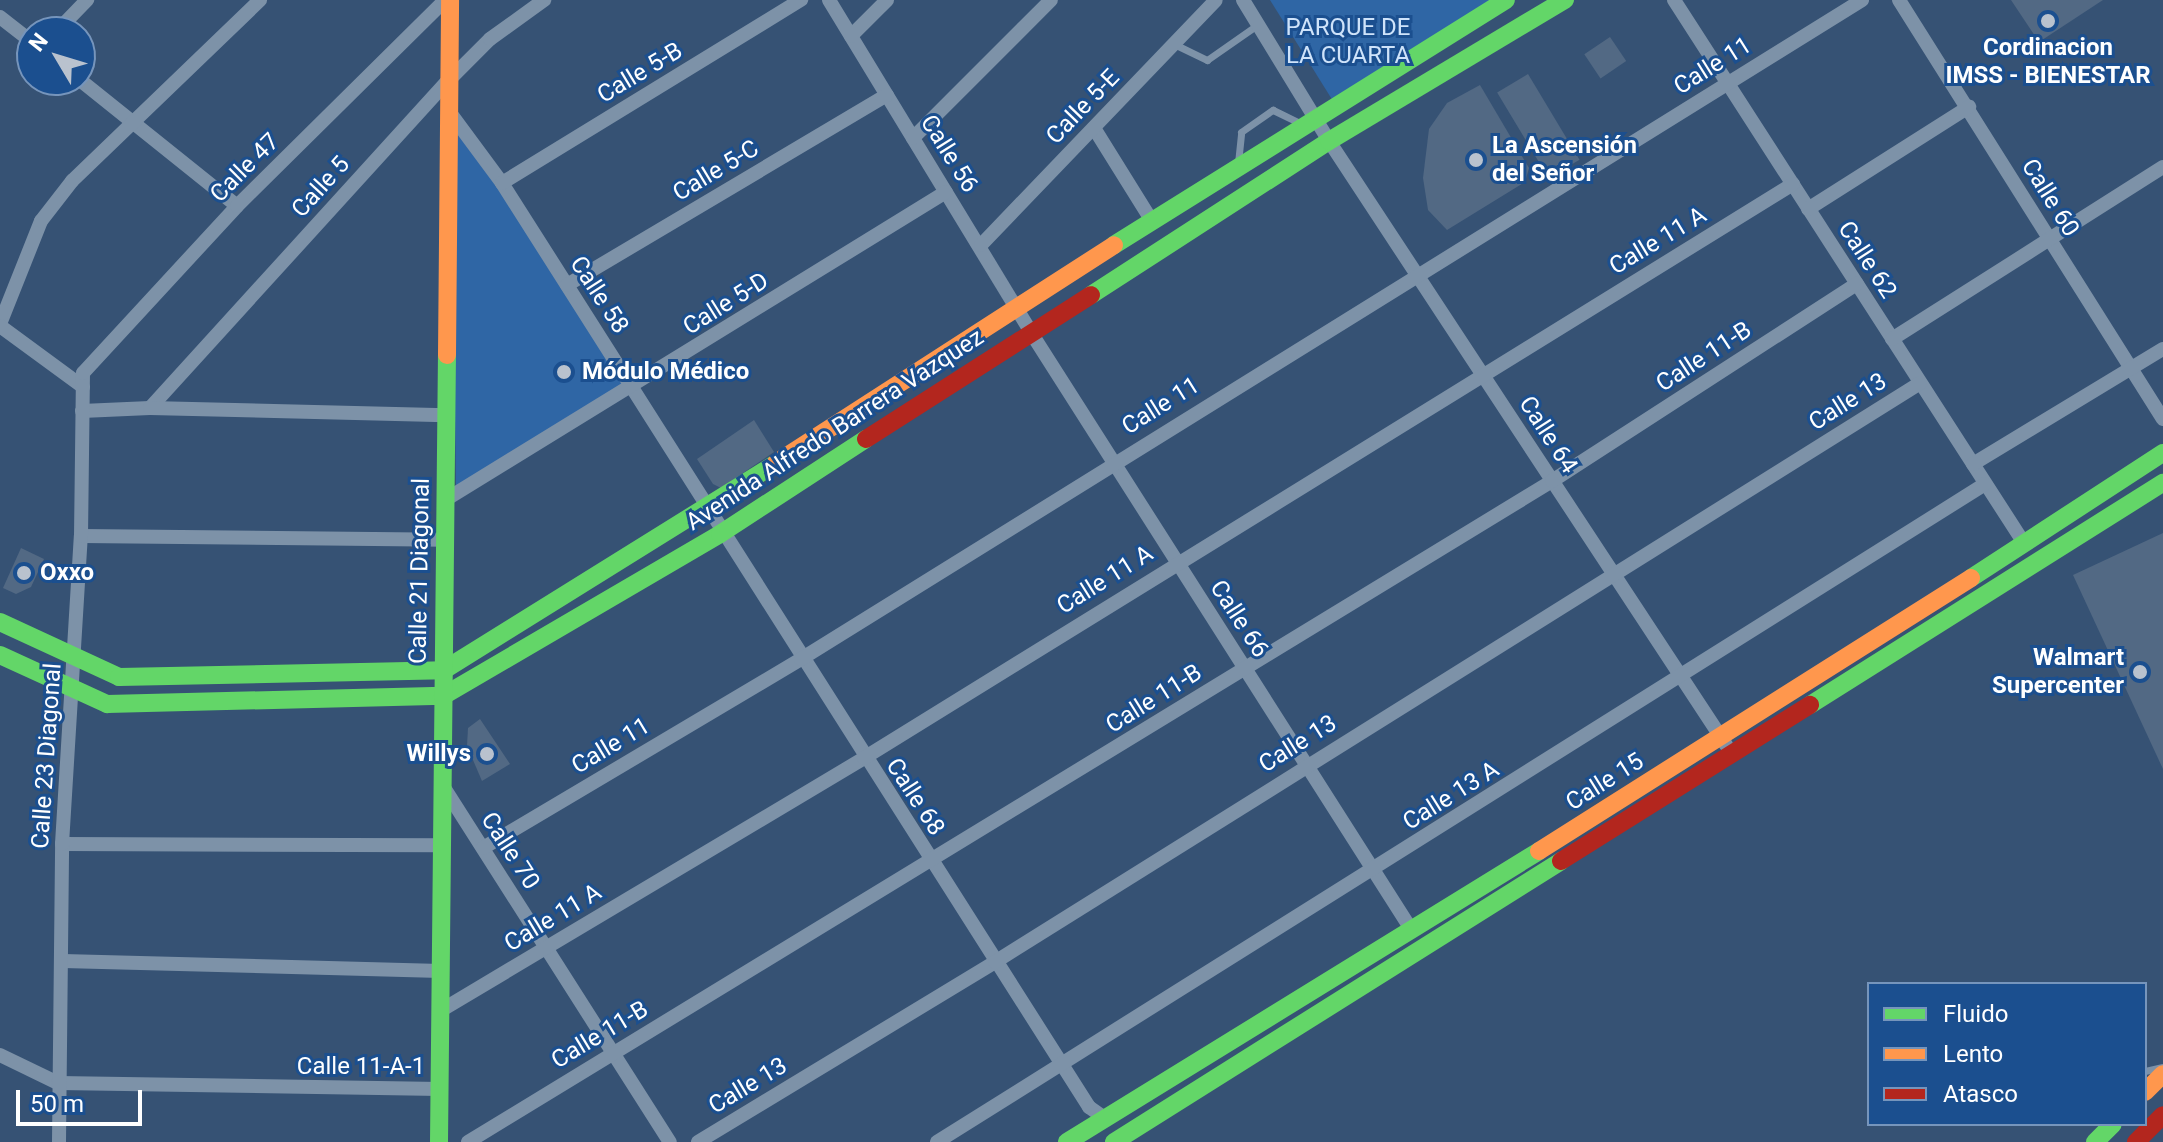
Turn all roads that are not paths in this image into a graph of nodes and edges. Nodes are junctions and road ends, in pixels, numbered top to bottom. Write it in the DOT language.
graph roads {
  1 [pos="87,0"];
  2 [pos="260,0"];
  3 [pos="448,0"];
  4 [pos="801,0"];
  5 [pos="829,0"];
  6 [pos="887,0"];
  7 [pos="1051,0"];
  8 [pos="1216,0"];
  9 [pos="1243,0"];
  10 [pos="1506,0"];
  11 [pos="1565,0"];
  12 [pos="1674,0"];
  13 [pos="1862,0"];
  14 [pos="1899,0"];
  15 [pos="539,2"];
  16 [pos="72,16"];
  17 [pos="0,17"];
  18 [pos="1258,24"];
  19 [pos="16,30"];
  20 [pos="851,36"];
  21 [pos="1174,44"];
  22 [pos="446,83"];
  23 [pos="1727,83"];
  24 [pos="96,93"];
  25 [pos="887,95"];
  26 [pos="1969,107"];
  27 [pos="447,109"];
  28 [pos="133,122"];
  29 [pos="1311,122"];
  30 [pos="1094,128"];
  31 [pos="913,138"];
  32 [pos="1329,141"];
  33 [pos="2163,167"];
  34 [pos="1237,168"];
  35 [pos="502,183"];
  36 [pos="1793,184"];
  37 [pos="946,192"];
  38 [pos="237,206"];
  39 [pos="1808,209"];
  40 [pos="1152,221"];
  41 [pos="2050,239"];
  42 [pos="981,245"];
  43 [pos="1416,275"];
  44 [pos="1857,284"];
  45 [pos="567,285"];
  46 [pos="1016,306"];
  47 [pos="0,325"];
  48 [pos="1030,331"];
  49 [pos="1892,339"];
  50 [pos="2163,349"];
  51 [pos="2132,369"];
  52 [pos="1482,374"];
  53 [pos="83,380"];
  54 [pos="1920,383"];
  55 [pos="633,389"];
  56 [pos="150,408"];
  57 [pos="82,411"];
  58 [pos="446,415"];
  59 [pos="2163,419"];
  60 [pos="2163,453"];
  61 [pos="1113,461"];
  62 [pos="1973,464"];
  63 [pos="1552,481"];
  64 [pos="2163,483"];
  65 [pos="1985,484"];
  66 [pos="445,500"];
  67 [pos="707,509"];
  68 [pos="720,534"];
  69 [pos="81,536"];
  70 [pos="445,540"];
  71 [pos="2024,543"];
  72 [pos="1177,561"];
  73 [pos="1613,574"];
  74 [pos="0,622"];
  75 [pos="0,655"];
  76 [pos="76,658"];
  77 [pos="801,659"];
  78 [pos="1245,668"];
  79 [pos="444,670"];
  80 [pos="1682,679"];
  81 [pos="73,690"];
  82 [pos="443,696"];
  83 [pos="1727,746"];
  84 [pos="864,758"];
  85 [pos="1306,764"];
  86 [pos="442,785"];
  87 [pos="62,844"];
  88 [pos="442,845"];
  89 [pos="483,848"];
  90 [pos="932,864"];
  91 [pos="1373,870"];
  92 [pos="1411,929"];
  93 [pos="546,947"];
  94 [pos="63,961"];
  95 [pos="995,962"];
  96 [pos="441,971"];
  97 [pos="440,1011"];
  98 [pos="613,1052"];
  99 [pos="0,1055"];
  100 [pos="1063,1067"];
  101 [pos="2163,1074"];
  102 [pos="58,1083"];
  103 [pos="440,1089"];
  104 [pos="2147,1090"];
  105 [pos="2163,1115"];
  106 [pos="1094,1124"];
  107 [pos="2111,1126"];
  108 [pos="1122,1140"];
  109 [pos="59,1142"];
  110 [pos="439,1142"];
  111 [pos="468,1142"];
  112 [pos="670,1142"];
  113 [pos="698,1142"];
  114 [pos="937,1142"];
  115 [pos="1067,1142"];
  116 [pos="2095,1142"];
  117 [pos="2136,1142"];
  1 -- 16 [label="street"];
  2 -- 28 [label="street"];
  3 -- 22 [label="street, Calle 21 Diagonal"];
  3 -- 38 [label="street, Calle 47"];
  4 -- 35 [label="street, Calle 5-B"];
  5 -- 20 [label="street, Calle 56"];
  6 -- 20 [label="street"];
  7 -- 31 [label="street"];
  8 -- 21 [label="street, Calle 5-E"];
  9 -- 18 [label="street, Calle 64"];
  10 -- 29 [label="street, Avenida Alfredo Barrera Vazquez"];
  11 -- 32 [label="street, Avenida Alfredo Barrera Vazquez"];
  12 -- 23 [label="street, Calle 62"];
  13 -- 23 [label="street, Calle 11"];
  14 -- 26 [label="street, Calle 60"];
  15 -- 22 [label="street, Calle 5"];
  17 -- 19 [label="street"];
  18 -- 21 [label="lane"];
  18 -- 29 [label="street, Calle 64"];
  20 -- 25 [label="street, Calle 56"];
  21 -- 30 [label="street, Calle 5-E"];
  22 -- 27 [label="street, Calle 21 Diagonal"];
  22 -- 56 [label="street, Calle 5"];
  23 -- 36 [label="street, Calle 62"];
  23 -- 43 [label="street, Calle 11"];
  24 -- 28 [label="street"];
  25 -- 31 [label="street, Calle 56"];
  25 -- 45 [label="street, Calle 5-C"];
  26 -- 39 [label="street"];
  26 -- 41 [label="street, Calle 60"];
  27 -- 35 [label="street, Calle 58"];
  27 -- 58 [label="street, Calle 21 Diagonal"];
  28 -- 38 [label="street"];
  28 -- 47 [label="street"];
  29 -- 32 [label="street, Calle 64"];
  29 -- 34 [label="street, Avenida Alfredo Barrera Vazquez"];
  29 -- 34 [label="lane"];
  30 -- 40 [label="street"];
  30 -- 42 [label="street, Calle 5-E"];
  31 -- 37 [label="street, Calle 56"];
  32 -- 43 [label="street, Calle 64"];
  32 -- 48 [label="street, Avenida Alfredo Barrera Vazquez"];
  33 -- 41 [label="street, Calle 13"];
  34 -- 40 [label="street, Avenida Alfredo Barrera Vazquez"];
  35 -- 45 [label="street, Calle 58"];
  36 -- 39 [label="street, Calle 62"];
  36 -- 52 [label="street, Calle 11 A"];
  37 -- 42 [label="street, Calle 56"];
  37 -- 55 [label="street, Calle 5-D"];
  38 -- 53 [label="street, Calle 47"];
  39 -- 44 [label="street, Calle 62"];
  40 -- 46 [label="street, Avenida Alfredo Barrera Vazquez"];
  41 -- 49 [label="street, Calle 13"];
  41 -- 51 [label="street, Calle 60"];
  42 -- 46 [label="street, Calle 56"];
  43 -- 52 [label="street, Calle 64"];
  43 -- 61 [label="street, Calle 11"];
  44 -- 49 [label="street, Calle 62"];
  44 -- 63 [label="street, Calle 11-B"];
  45 -- 55 [label="street, Calle 58"];
  46 -- 48 [label="street, Calle 56"];
  46 -- 67 [label="street, Avenida Alfredo Barrera Vazquez"];
  47 -- 53 [label="street"];
  48 -- 61 [label="street, Calle 66"];
  48 -- 68 [label="street, Avenida Alfredo Barrera Vazquez"];
  49 -- 54 [label="street, Calle 62"];
  50 -- 51 [label="street"];
  51 -- 59 [label="street, Calle 60"];
  51 -- 62 [label="street"];
  52 -- 63 [label="street, Calle 64"];
  52 -- 72 [label="street, Calle 11 A"];
  53 -- 57 [label="street, Calle 23 Diagonal"];
  54 -- 62 [label="street, Calle 62"];
  54 -- 73 [label="street, Calle 13"];
  55 -- 66 [label="street, Calle 5-D"];
  55 -- 67 [label="street, Calle 58"];
  56 -- 57 [label="street"];
  56 -- 58 [label="street"];
  57 -- 69 [label="street, Calle 23 Diagonal"];
  58 -- 66 [label="street, Calle 21 Diagonal"];
  60 -- 71 [label="street, Calle 15"];
  61 -- 72 [label="street, Calle 66"];
  61 -- 77 [label="street, Calle 11"];
  62 -- 65 [label="street, Calle 62"];
  63 -- 73 [label="street, Calle 64"];
  63 -- 78 [label="street, Calle 11-B"];
  64 -- 83 [label="street, Calle 15"];
  65 -- 71 [label="street, Calle 62"];
  65 -- 80 [label="street, Calle 13 A"];
  66 -- 70 [label="street, Calle 21 Diagonal"];
  67 -- 68 [label="street, Calle 68"];
  67 -- 79 [label="street, Avenida Alfredo Barrera Vazquez"];
  68 -- 77 [label="street, Calle 68"];
  68 -- 82 [label="street, Avenida Alfredo Barrera Vazquez"];
  69 -- 70 [label="street"];
  69 -- 76 [label="street, Calle 23 Diagonal"];
  70 -- 79 [label="street, Calle 21 Diagonal"];
  71 -- 83 [label="street, Calle 15"];
  72 -- 78 [label="street, Calle 66"];
  72 -- 84 [label="street, Calle 11 A"];
  73 -- 80 [label="street, Calle 64"];
  73 -- 85 [label="street, Calle 13"];
  74 -- 76 [label="street"];
  75 -- 81 [label="street, Avenida Alfredo Barrera Vazquez"];
  76 -- 79 [label="street"];
  76 -- 81 [label="street, Calle 23 Diagonal"];
  77 -- 84 [label="street, Calle 68"];
  77 -- 89 [label="street, Calle 11"];
  78 -- 85 [label="street, Calle 66"];
  78 -- 90 [label="street, Calle 11-B"];
  79 -- 82 [label="street, Calle 21 Diagonal"];
  80 -- 83 [label="street, Calle 64"];
  80 -- 91 [label="street, Calle 13 A"];
  81 -- 82 [label="street, Avenida Alfredo Barrera Vazquez"];
  81 -- 87 [label="street, Calle 23 Diagonal"];
  82 -- 86 [label="street, Calle 21 Diagonal"];
  83 -- 92 [label="street, Calle 15"];
  83 -- 108 [label="street, Calle 15"];
  84 -- 90 [label="street, Calle 68"];
  84 -- 93 [label="street, Calle 11 A"];
  85 -- 91 [label="street, Calle 66"];
  85 -- 95 [label="street, Calle 13"];
  86 -- 88 [label="street, Calle 21 Diagonal"];
  86 -- 89 [label="street, Calle 70"];
  87 -- 88 [label="street"];
  87 -- 94 [label="street, Calle 23 Diagonal"];
  88 -- 96 [label="street, Calle 21 Diagonal"];
  89 -- 93 [label="street, Calle 70"];
  90 -- 95 [label="street, Calle 68"];
  90 -- 98 [label="street, Calle 11-B"];
  91 -- 92 [label="street, Calle 66"];
  91 -- 100 [label="street, Calle 13 A"];
  92 -- 106 [label="street, Calle 15"];
  93 -- 97 [label="street, Calle 11 A"];
  93 -- 98 [label="street, Calle 70"];
  94 -- 96 [label="street"];
  94 -- 102 [label="street, Calle 23 Diagonal"];
  95 -- 100 [label="street, Calle 68"];
  95 -- 113 [label="street, Calle 13"];
  96 -- 97 [label="street, Calle 21 Diagonal"];
  97 -- 103 [label="street, Calle 21 Diagonal"];
  98 -- 111 [label="street, Calle 11-B"];
  98 -- 112 [label="street, Calle 70"];
  99 -- 102 [label="street, Calle 11-A-1"];
  100 -- 106 [label="street, Calle 68"];
  100 -- 114 [label="street, Calle 13 A"];
  101 -- 104 [label="street"];
  102 -- 103 [label="street, Calle 11-A-1"];
  102 -- 109 [label="street, Calle 23 Diagonal"];
  103 -- 110 [label="street, Calle 21 Diagonal"];
  105 -- 117 [label="street"];
  106 -- 108 [label="street"];
  106 -- 115 [label="street, Calle 15"];
  107 -- 116 [label="street"];
}
